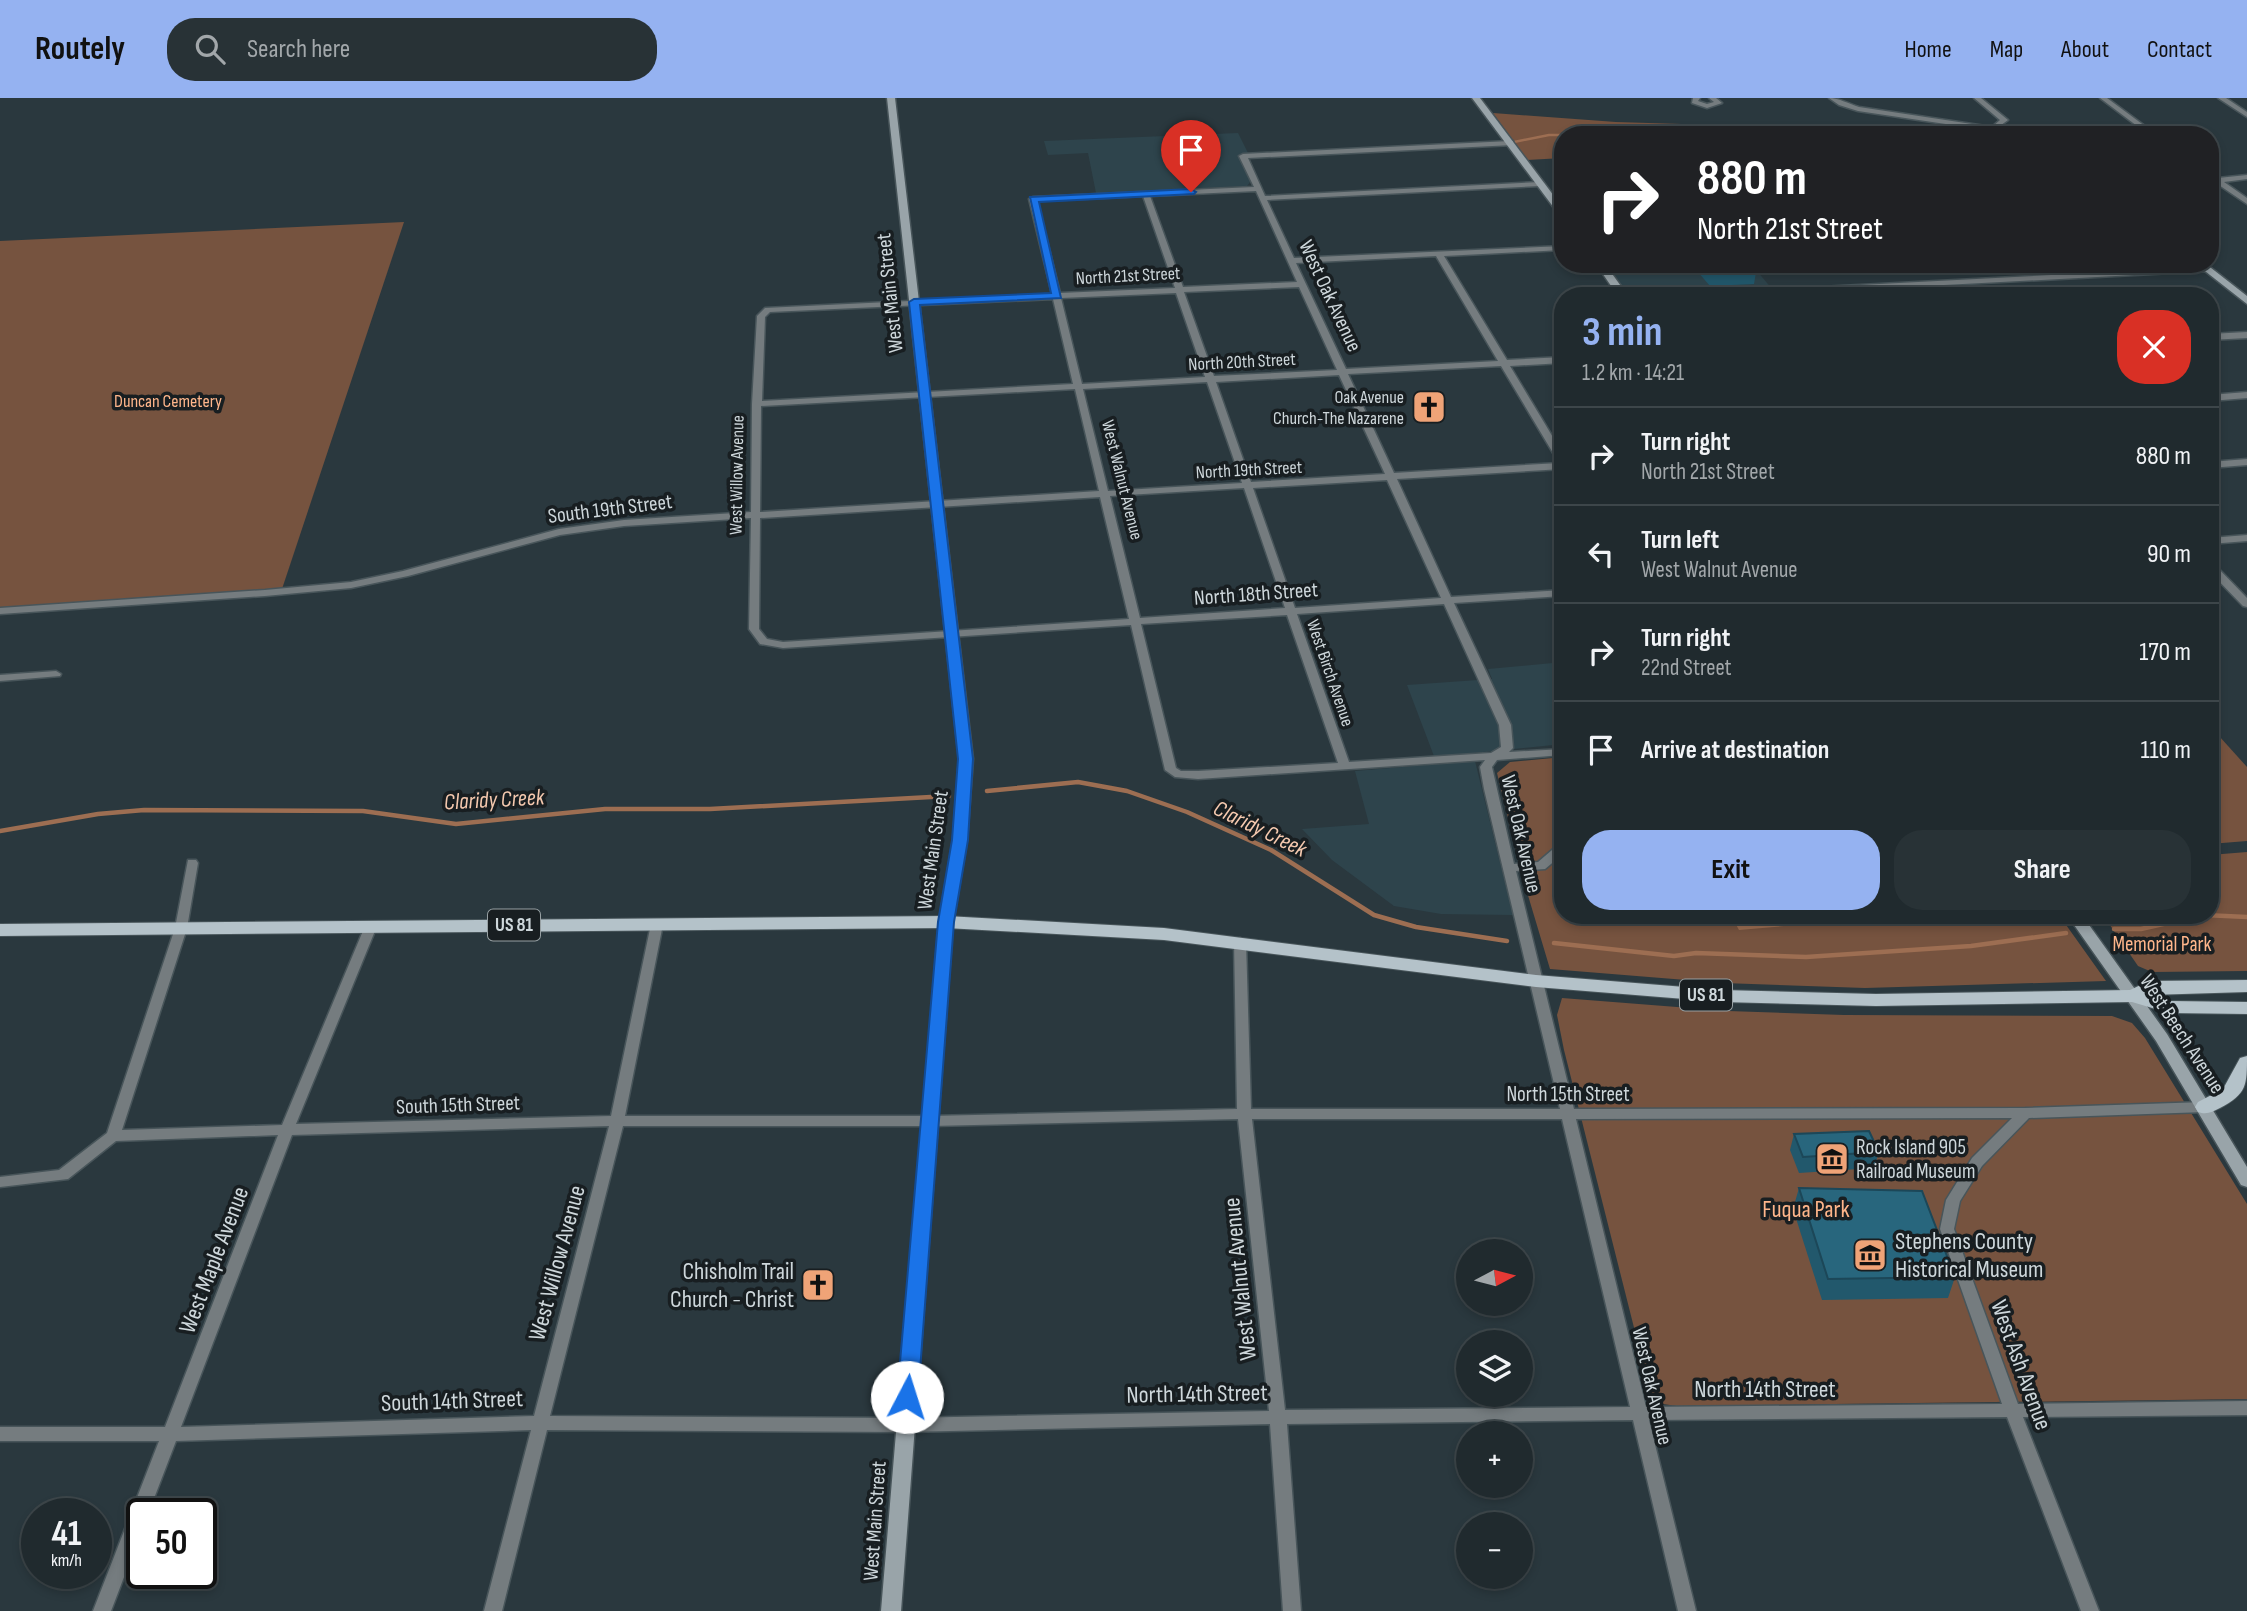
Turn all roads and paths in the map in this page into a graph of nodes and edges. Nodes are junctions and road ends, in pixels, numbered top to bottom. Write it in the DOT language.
graph roads {
  1 [pos="891,98"];
  2 [pos="1476,98"];
  3 [pos="1697,98"];
  4 [pos="1712,98"];
  5 [pos="1832,98"];
  6 [pos="1977,98"];
  7 [pos="2104,98"];
  8 [pos="2221,98"];
  9 [pos="2247,115"];
  10 [pos="1973,126"];
  11 [pos="1997,126"];
  12 [pos="2142,126"];
  13 [pos="1510,143"];
  14 [pos="2247,177"];
  15 [pos="2219,178"];
  16 [pos="2219,182"];
  17 [pos="1540,184"];
  18 [pos="1261,193"];
  19 [pos="1146,194"];
  20 [pos="1554,202"];
  21 [pos="2247,202"];
  22 [pos="1554,248"];
  23 [pos="1439,254"];
  24 [pos="1292,261"];
  25 [pos="2096,273"];
  26 [pos="2211,273"];
  27 [pos="1302,284"];
  28 [pos="1845,287"];
  29 [pos="1178,289"];
  30 [pos="1057,296"];
  31 [pos="2247,301"];
  32 [pos="914,302"];
  33 [pos="2247,335"];
  34 [pos="2219,337"];
  35 [pos="1554,360"];
  36 [pos="1505,363"];
  37 [pos="1343,373"];
  38 [pos="1210,380"];
  39 [pos="1078,387"];
  40 [pos="2247,395"];
  41 [pos="924,396"];
  42 [pos="2219,397"];
  43 [pos="757,404"];
  44 [pos="1554,448"];
  45 [pos="2247,463"];
  46 [pos="1554,465"];
  47 [pos="2219,465"];
  48 [pos="1392,476"];
  49 [pos="1246,486"];
  50 [pos="1106,494"];
  51 [pos="936,505"];
  52 [pos="755,516"];
  53 [pos="2247,538"];
  54 [pos="2219,540"];
  55 [pos="2219,575"];
  56 [pos="1554,594"];
  57 [pos="1447,601"];
  58 [pos="2247,604"];
  59 [pos="0,611"];
  60 [pos="1292,611"];
  61 [pos="1136,621"];
  62 [pos="952,635"];
  63 [pos="764,642"];
  64 [pos="57,674"];
  65 [pos="0,678"];
  66 [pos="1554,753"];
  67 [pos="1494,756"];
  68 [pos="1345,766"];
  69 [pos="1554,855"];
  70 [pos="192,863"];
  71 [pos="1509,868"];
  72 [pos="946,922"];
  73 [pos="657,924"];
  74 [pos="2082,924"];
  75 [pos="371,926"];
  76 [pos="181,928"];
  77 [pos="0,930"];
  78 [pos="1240,942"];
  79 [pos="1536,981"];
  80 [pos="2247,986"];
  81 [pos="2141,991"];
  82 [pos="2247,1008"];
  83 [pos="2247,1063"];
  84 [pos="2205,1107"];
  85 [pos="2025,1113"];
  86 [pos="1244,1114"];
  87 [pos="1569,1115"];
  88 [pos="617,1121"];
  89 [pos="931,1121"];
  90 [pos="287,1130"];
  91 [pos="113,1136"];
  92 [pos="2247,1181"];
  93 [pos="0,1182"];
  94 [pos="2247,1408"];
  95 [pos="2013,1412"];
  96 [pos="1638,1414"];
  97 [pos="1278,1417"];
  98 [pos="539,1423"];
  99 [pos="905,1424"];
  100 [pos="0,1434"];
  101 [pos="172,1434"];
  102 [pos="102,1611"];
  103 [pos="493,1611"];
  104 [pos="891,1611"];
  105 [pos="1292,1611"];
  106 [pos="1687,1611"];
  107 [pos="2090,1611"];
  1 -- 32 [label="street, West Main Street"];
  2 -- 13 [label="street"];
  3 -- 4 [label="street"];
  5 -- 10 [label="street"];
  6 -- 11 [label="street"];
  7 -- 12 [label="street"];
  8 -- 9 [label="street"];
  13 -- 17 [label="street"];
  13 -- 18 [label="street, West Oak Avenue"];
  14 -- 15 [label="street"];
  16 -- 21 [label="street"];
  17 -- 18 [label="street"];
  17 -- 20 [label="street"];
  18 -- 19 [label="street"];
  18 -- 24 [label="street, West Oak Avenue"];
  19 -- 29 [label="street, West Birch Avenue"];
  19 -- 30 [label="street, West Walnut Avenue"];
  22 -- 23 [label="street"];
  23 -- 24 [label="street"];
  23 -- 36 [label="street"];
  24 -- 27 [label="street, West Oak Avenue"];
  25 -- 28 [label="street"];
  26 -- 31 [label="street"];
  27 -- 29 [label="street, North 21st Street"];
  27 -- 37 [label="street, West Oak Avenue"];
  29 -- 30 [label="street, North 21st Street"];
  29 -- 38 [label="street, West Birch Avenue"];
  30 -- 32 [label="street, North 21st Street"];
  30 -- 39 [label="street, West Walnut Avenue"];
  32 -- 41 [label="street, West Main Street"];
  32 -- 43 [label="street, West Willow Avenue"];
  33 -- 34 [label="street"];
  35 -- 36 [label="street, North 20th Street"];
  36 -- 37 [label="street, North 20th Street"];
  36 -- 44 [label="street"];
  37 -- 38 [label="street, North 20th Street"];
  37 -- 48 [label="street, West Oak Avenue"];
  38 -- 39 [label="street, North 20th Street"];
  38 -- 49 [label="street, West Birch Avenue"];
  39 -- 41 [label="street, North 20th Street"];
  39 -- 50 [label="street, West Walnut Avenue"];
  40 -- 42 [label="street"];
  41 -- 43 [label="street, North 20th Street"];
  41 -- 51 [label="street, West Main Street"];
  43 -- 52 [label="street, West Willow Avenue"];
  45 -- 47 [label="street"];
  46 -- 48 [label="street, North 19th Street"];
  48 -- 49 [label="street, North 19th Street"];
  48 -- 57 [label="street, West Oak Avenue"];
  49 -- 50 [label="street, North 19th Street"];
  49 -- 60 [label="street, West Birch Avenue"];
  50 -- 51 [label="street, North 19th Street"];
  50 -- 61 [label="street, West Walnut Avenue"];
  51 -- 52 [label="street, South 19th Street"];
  51 -- 62 [label="street, West Main Street"];
  52 -- 59 [label="street, South 19th Street"];
  52 -- 63 [label="street, West Willow Avenue"];
  53 -- 54 [label="street"];
  55 -- 58 [label="street"];
  56 -- 57 [label="street, North 18th Street"];
  57 -- 60 [label="street, North 18th Street"];
  57 -- 67 [label="street, West Oak Avenue"];
  60 -- 61 [label="street, North 18th Street"];
  60 -- 68 [label="street, West Birch Avenue"];
  61 -- 62 [label="street, North 18th Street"];
  61 -- 68 [label="street, West Walnut Avenue"];
  62 -- 63 [label="street"];
  62 -- 72 [label="street, West Main Street"];
  64 -- 65 [label="street"];
  66 -- 67 [label="street"];
  67 -- 68 [label="street"];
  67 -- 71 [label="street, West Oak Avenue"];
  69 -- 71 [label="street"];
  70 -- 76 [label="street"];
  71 -- 79 [label="street, West Oak Avenue"];
  72 -- 73 [label="main road, US 81"];
  72 -- 78 [label="main road, US 81"];
  72 -- 89 [label="street, West Main Street"];
  73 -- 75 [label="main road, US 81"];
  73 -- 88 [label="street, West Willow Avenue"];
  74 -- 81 [label="street, West Beech Avenue"];
  75 -- 76 [label="main road, US 81"];
  75 -- 90 [label="street, West Maple Avenue"];
  76 -- 77 [label="main road, US 81"];
  76 -- 91 [label="street"];
  78 -- 79 [label="main road, US 81"];
  78 -- 86 [label="street, West Walnut Avenue"];
  79 -- 81 [label="main road, US 81"];
  79 -- 87 [label="street, West Oak Avenue"];
  80 -- 81 [label="main road, US 81"];
  81 -- 82 [label="main road, US 81"];
  81 -- 84 [label="street, West Beech Avenue"];
  83 -- 84 [label="main road"];
  84 -- 85 [label="street, North 15th Street"];
  84 -- 92 [label="street, West Beech Avenue"];
  85 -- 87 [label="street, North 15th Street"];
  85 -- 95 [label="street, West Ash Avenue"];
  86 -- 87 [label="street, North 15th Street"];
  86 -- 89 [label="street, North 15th Street"];
  86 -- 97 [label="street, West Walnut Avenue"];
  87 -- 96 [label="street, West Oak Avenue"];
  88 -- 89 [label="street, South 15th Street"];
  88 -- 90 [label="street, South 15th Street"];
  88 -- 98 [label="street, West Willow Avenue"];
  89 -- 99 [label="street, West Main Street"];
  90 -- 91 [label="street, South 15th Street"];
  90 -- 101 [label="street, West Maple Avenue"];
  91 -- 93 [label="street"];
  94 -- 95 [label="street, North 14th Street"];
  95 -- 96 [label="street, North 14th Street"];
  95 -- 107 [label="street, West Ash Avenue"];
  96 -- 97 [label="street, North 14th Street"];
  96 -- 106 [label="street, West Oak Avenue"];
  97 -- 99 [label="street, North 14th Street"];
  97 -- 105 [label="street, West Walnut Avenue"];
  98 -- 99 [label="street, South 14th Street"];
  98 -- 101 [label="street, South 14th Street"];
  98 -- 103 [label="street, West Willow Avenue"];
  99 -- 104 [label="street, West Main Street"];
  100 -- 101 [label="street, South 14th Street"];
  101 -- 102 [label="street, West Maple Avenue"];
}
